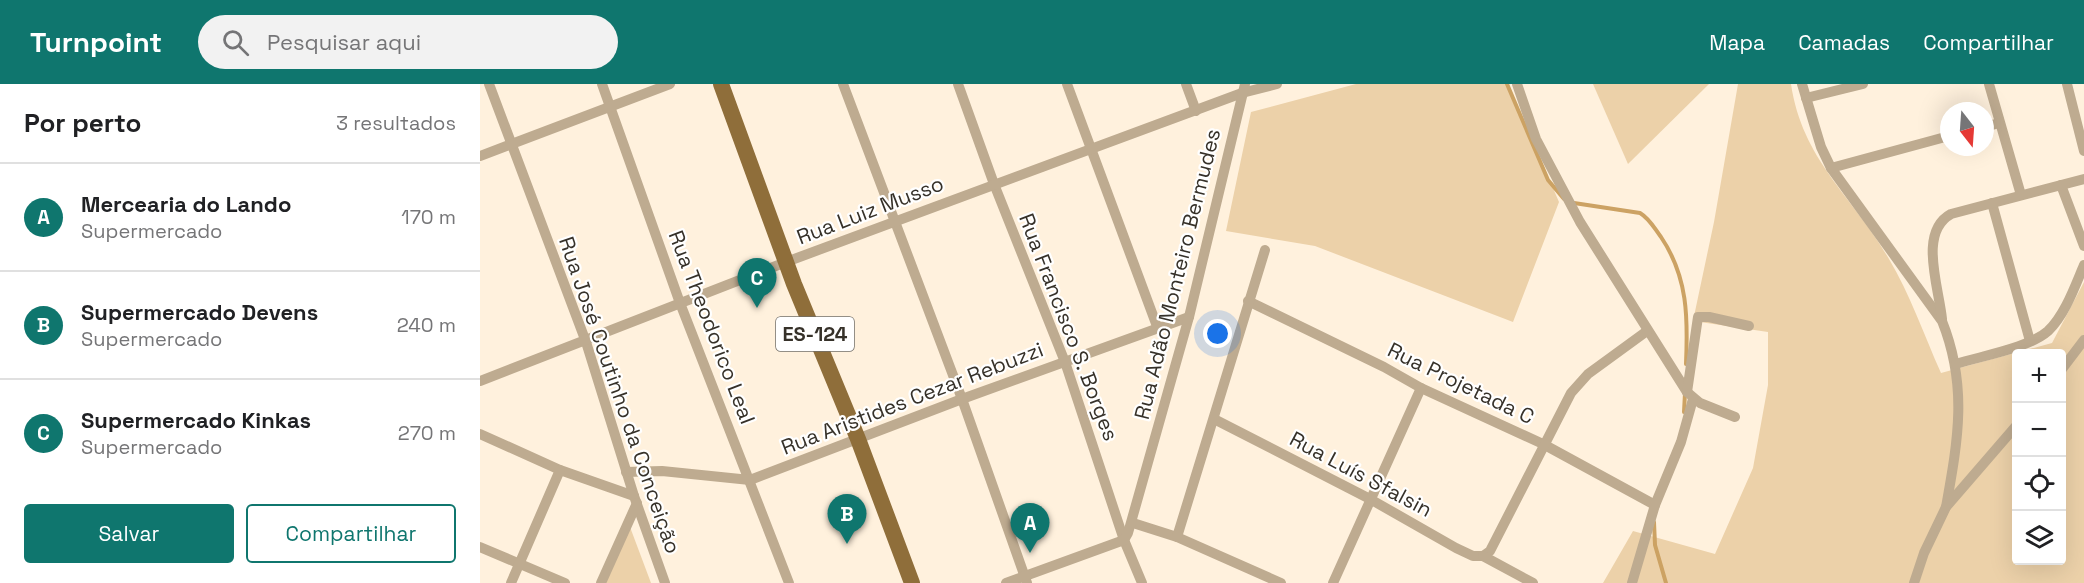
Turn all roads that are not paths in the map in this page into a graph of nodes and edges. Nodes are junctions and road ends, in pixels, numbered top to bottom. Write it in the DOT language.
graph roads {
  1 [pos="489,84"];
  2 [pos="602,84"];
  3 [pos="670,84"];
  4 [pos="721,84"];
  5 [pos="843,84"];
  6 [pos="958,84"];
  7 [pos="1067,84"];
  8 [pos="1186,84"];
  9 [pos="1277,84"];
  10 [pos="1517,84"];
  11 [pos="1802,84"];
  12 [pos="1863,84"];
  13 [pos="1989,84"];
  14 [pos="2067,84"];
  15 [pos="1243,88"];
  16 [pos="1806,98"];
  17 [pos="610,106"];
  18 [pos="1196,111"];
  19 [pos="1999,123"];
  20 [pos="1994,124"];
  21 [pos="1940,138"];
  22 [pos="510,145"];
  23 [pos="1092,150"];
  24 [pos="2084,151"];
  25 [pos="480,156"];
  26 [pos="1831,168"];
  27 [pos="2084,179"];
  28 [pos="994,184"];
  29 [pos="2061,185"];
  30 [pos="2021,195"];
  31 [pos="1992,203"];
  32 [pos="894,222"];
  33 [pos="2084,246"];
  34 [pos="1265,250"];
  35 [pos="786,262"];
  36 [pos="2084,265"];
  37 [pos="1248,301"];
  38 [pos="680,303"];
  39 [pos="1189,317"];
  40 [pos="1942,321"];
  41 [pos="1749,326"];
  42 [pos="1158,329"];
  43 [pos="1647,331"];
  44 [pos="2084,340"];
  45 [pos="2030,341"];
  46 [pos="586,342"];
  47 [pos="1065,362"];
  48 [pos="2066,363"];
  49 [pos="1956,364"];
  50 [pos="480,381"];
  51 [pos="1421,388"];
  52 [pos="1690,395"];
  53 [pos="962,399"];
  54 [pos="1735,417"];
  55 [pos="1214,419"];
  56 [pos="2012,431"];
  57 [pos="480,434"];
  58 [pos="858,439"];
  59 [pos="1543,444"];
  60 [pos="560,470"];
  61 [pos="627,472"];
  62 [pos="750,480"];
  63 [pos="1370,499"];
  64 [pos="635,500"];
  65 [pos="1655,506"];
  66 [pos="1946,507"];
  67 [pos="1132,523"];
  68 [pos="1177,537"];
  69 [pos="1124,540"];
  70 [pos="480,547"];
  71 [pos="1486,554"];
  72 [pos="519,565"];
  73 [pos="1025,580"];
  74 [pos="511,583"];
  75 [pos="565,583"];
  76 [pos="601,583"];
  77 [pos="665,583"];
  78 [pos="789,583"];
  79 [pos="912,583"];
  80 [pos="1006,583"];
  81 [pos="1142,583"];
  82 [pos="1281,583"];
  83 [pos="1334,583"];
  84 [pos="1533,583"];
  85 [pos="1632,583"];
  86 [pos="1914,583"];
  1 -- 22 [label="street, Rua José Coutinho da Conceição"];
  2 -- 17 [label="street, Rua Theodorico Leal"];
  3 -- 17 [label="street"];
  4 -- 35 [label="main road, ES-124"];
  5 -- 32 [label="street"];
  6 -- 28 [label="street, Rua Francisco S. Borges"];
  7 -- 23 [label="street"];
  8 -- 18 [label="street"];
  9 -- 15 [label="street, Rua Luiz Musso"];
  10 -- 43 [label="street"];
  11 -- 16 [label="street"];
  12 -- 16 [label="street"];
  13 -- 19 [label="street"];
  14 -- 24 [label="street"];
  15 -- 18 [label="street, Rua Luiz Musso"];
  15 -- 39 [label="street, Rua Adão Monteiro Bermudes"];
  16 -- 26 [label="street"];
  17 -- 22 [label="street"];
  17 -- 38 [label="street, Rua Theodorico Leal"];
  18 -- 23 [label="street, Rua Luiz Musso"];
  19 -- 20 [label="street"];
  19 -- 30 [label="street"];
  21 -- 26 [label="street"];
  22 -- 25 [label="street"];
  22 -- 46 [label="street, Rua José Coutinho da Conceição"];
  23 -- 28 [label="street, Rua Luiz Musso"];
  23 -- 42 [label="street"];
  26 -- 40 [label="street"];
  27 -- 29 [label="street"];
  28 -- 32 [label="street, Rua Luiz Musso"];
  28 -- 47 [label="street, Rua Francisco S. Borges"];
  29 -- 30 [label="street"];
  29 -- 33 [label="street"];
  30 -- 31 [label="street"];
  31 -- 40 [label="street"];
  31 -- 45 [label="street"];
  32 -- 35 [label="street, Rua Luiz Musso"];
  32 -- 53 [label="street"];
  34 -- 37 [label="street"];
  35 -- 38 [label="street, Rua Luiz Musso"];
  35 -- 58 [label="main road, ES-124"];
  36 -- 45 [label="street"];
  37 -- 51 [label="street, Rua Projetada C"];
  37 -- 55 [label="street"];
  38 -- 46 [label="street, Rua Luiz Musso"];
  38 -- 62 [label="street, Rua Theodorico Leal"];
  39 -- 42 [label="street, Rua Aristides Cezar Rebuzzi"];
  39 -- 67 [label="street, Rua Adão Monteiro Bermudes"];
  40 -- 49 [label="street"];
  41 -- 52 [label="street"];
  42 -- 47 [label="street, Rua Aristides Cezar Rebuzzi"];
  43 -- 52 [label="street"];
  43 -- 59 [label="street"];
  44 -- 48 [label="street"];
  45 -- 49 [label="street"];
  46 -- 50 [label="street, Rua Luiz Musso"];
  46 -- 61 [label="street, Rua José Coutinho da Conceição"];
  47 -- 53 [label="street, Rua Aristides Cezar Rebuzzi"];
  47 -- 69 [label="street, Rua Francisco S. Borges"];
  49 -- 66 [label="street"];
  51 -- 59 [label="street, Rua Projetada C"];
  51 -- 63 [label="street"];
  52 -- 54 [label="street"];
  52 -- 65 [label="street"];
  53 -- 58 [label="street, Rua Aristides Cezar Rebuzzi"];
  53 -- 73 [label="street"];
  55 -- 63 [label="street, Rua Luís Sfalsin"];
  55 -- 68 [label="street"];
  56 -- 66 [label="street"];
  57 -- 60 [label="street"];
  58 -- 62 [label="street, Rua Aristides Cezar Rebuzzi"];
  58 -- 79 [label="main road, ES-124"];
  59 -- 65 [label="street, Rua Projetada C"];
  59 -- 71 [label="street"];
  60 -- 64 [label="street"];
  60 -- 72 [label="street"];
  61 -- 62 [label="street"];
  61 -- 64 [label="street, Rua José Coutinho da Conceição"];
  62 -- 78 [label="street, Rua Theodorico Leal"];
  63 -- 71 [label="street, Rua Luís Sfalsin"];
  63 -- 83 [label="street"];
  64 -- 76 [label="street"];
  64 -- 77 [label="street, Rua José Coutinho da Conceição"];
  65 -- 85 [label="street"];
  66 -- 86 [label="street"];
  67 -- 68 [label="street"];
  67 -- 69 [label="street, Rua Adão Monteiro Bermudes"];
  68 -- 82 [label="street"];
  69 -- 73 [label="street"];
  69 -- 81 [label="street, Rua Francisco S. Borges"];
  70 -- 72 [label="street"];
  71 -- 84 [label="street, Rua Luís Sfalsin"];
  72 -- 74 [label="street"];
  72 -- 75 [label="street"];
  73 -- 80 [label="street"];
}
